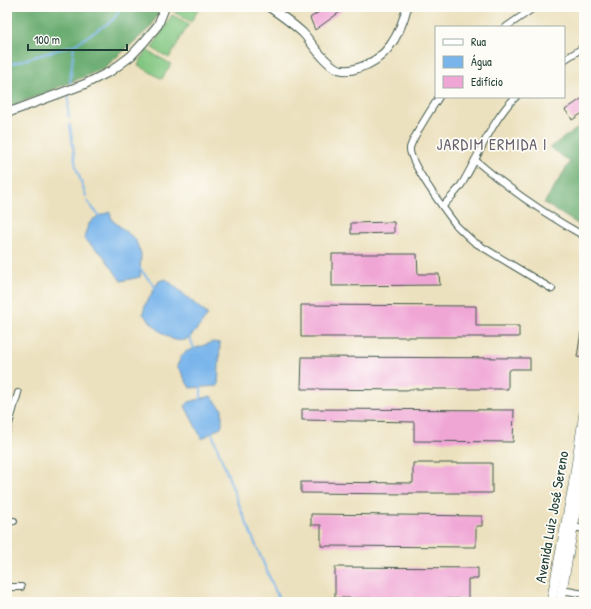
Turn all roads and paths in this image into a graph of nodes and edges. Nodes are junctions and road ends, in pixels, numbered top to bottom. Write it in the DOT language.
graph roads {
  1 [pos="165,7"];
  2 [pos="269,7"];
  3 [pos="407,7"];
  4 [pos="535,7"];
  5 [pos="507,26"];
  6 [pos="584,47"];
  7 [pos="565,59"];
  8 [pos="438,98"];
  9 [pos="507,98"];
  10 [pos="515,98"];
  11 [pos="510,103"];
  12 [pos="7,113"];
  13 [pos="475,160"];
  14 [pos="443,206"];
  15 [pos="584,236"];
  16 [pos="552,289"];
  17 [pos="18,393"];
  18 [pos="584,413"];
  19 [pos="7,432"];
  20 [pos="584,466"];
  21 [pos="7,522"];
  22 [pos="14,522"];
  23 [pos="573,528"];
  24 [pos="584,529"];
  25 [pos="21,587"];
  26 [pos="7,588"];
  27 [pos="562,590"];
  28 [pos="584,594"];
  29 [pos="552,602"];
  30 [pos="560,602"];
  1 -- 12 [label="street"];
  2 -- 3 [label="street"];
  4 -- 5 [label="street"];
  6 -- 7 [label="street"];
  8 -- 14 [label="street"];
  9 -- 11 [label="street"];
  10 -- 11 [label="street"];
  11 -- 13 [label="street"];
  13 -- 14 [label="street"];
  13 -- 15 [label="street"];
  14 -- 16 [label="street"];
  17 -- 19 [label="street"];
  18 -- 29 [label="main road, Avenida Luiz José Sereno"];
  20 -- 23 [label="main road, Avenida Luiz José Sereno"];
  21 -- 22 [label="street"];
  23 -- 24 [label="street"];
  23 -- 27 [label="main road, Avenida Luiz José Sereno"];
  25 -- 26 [label="street"];
  27 -- 28 [label="street"];
  27 -- 30 [label="main road, Avenida Luiz José Sereno"];
}
